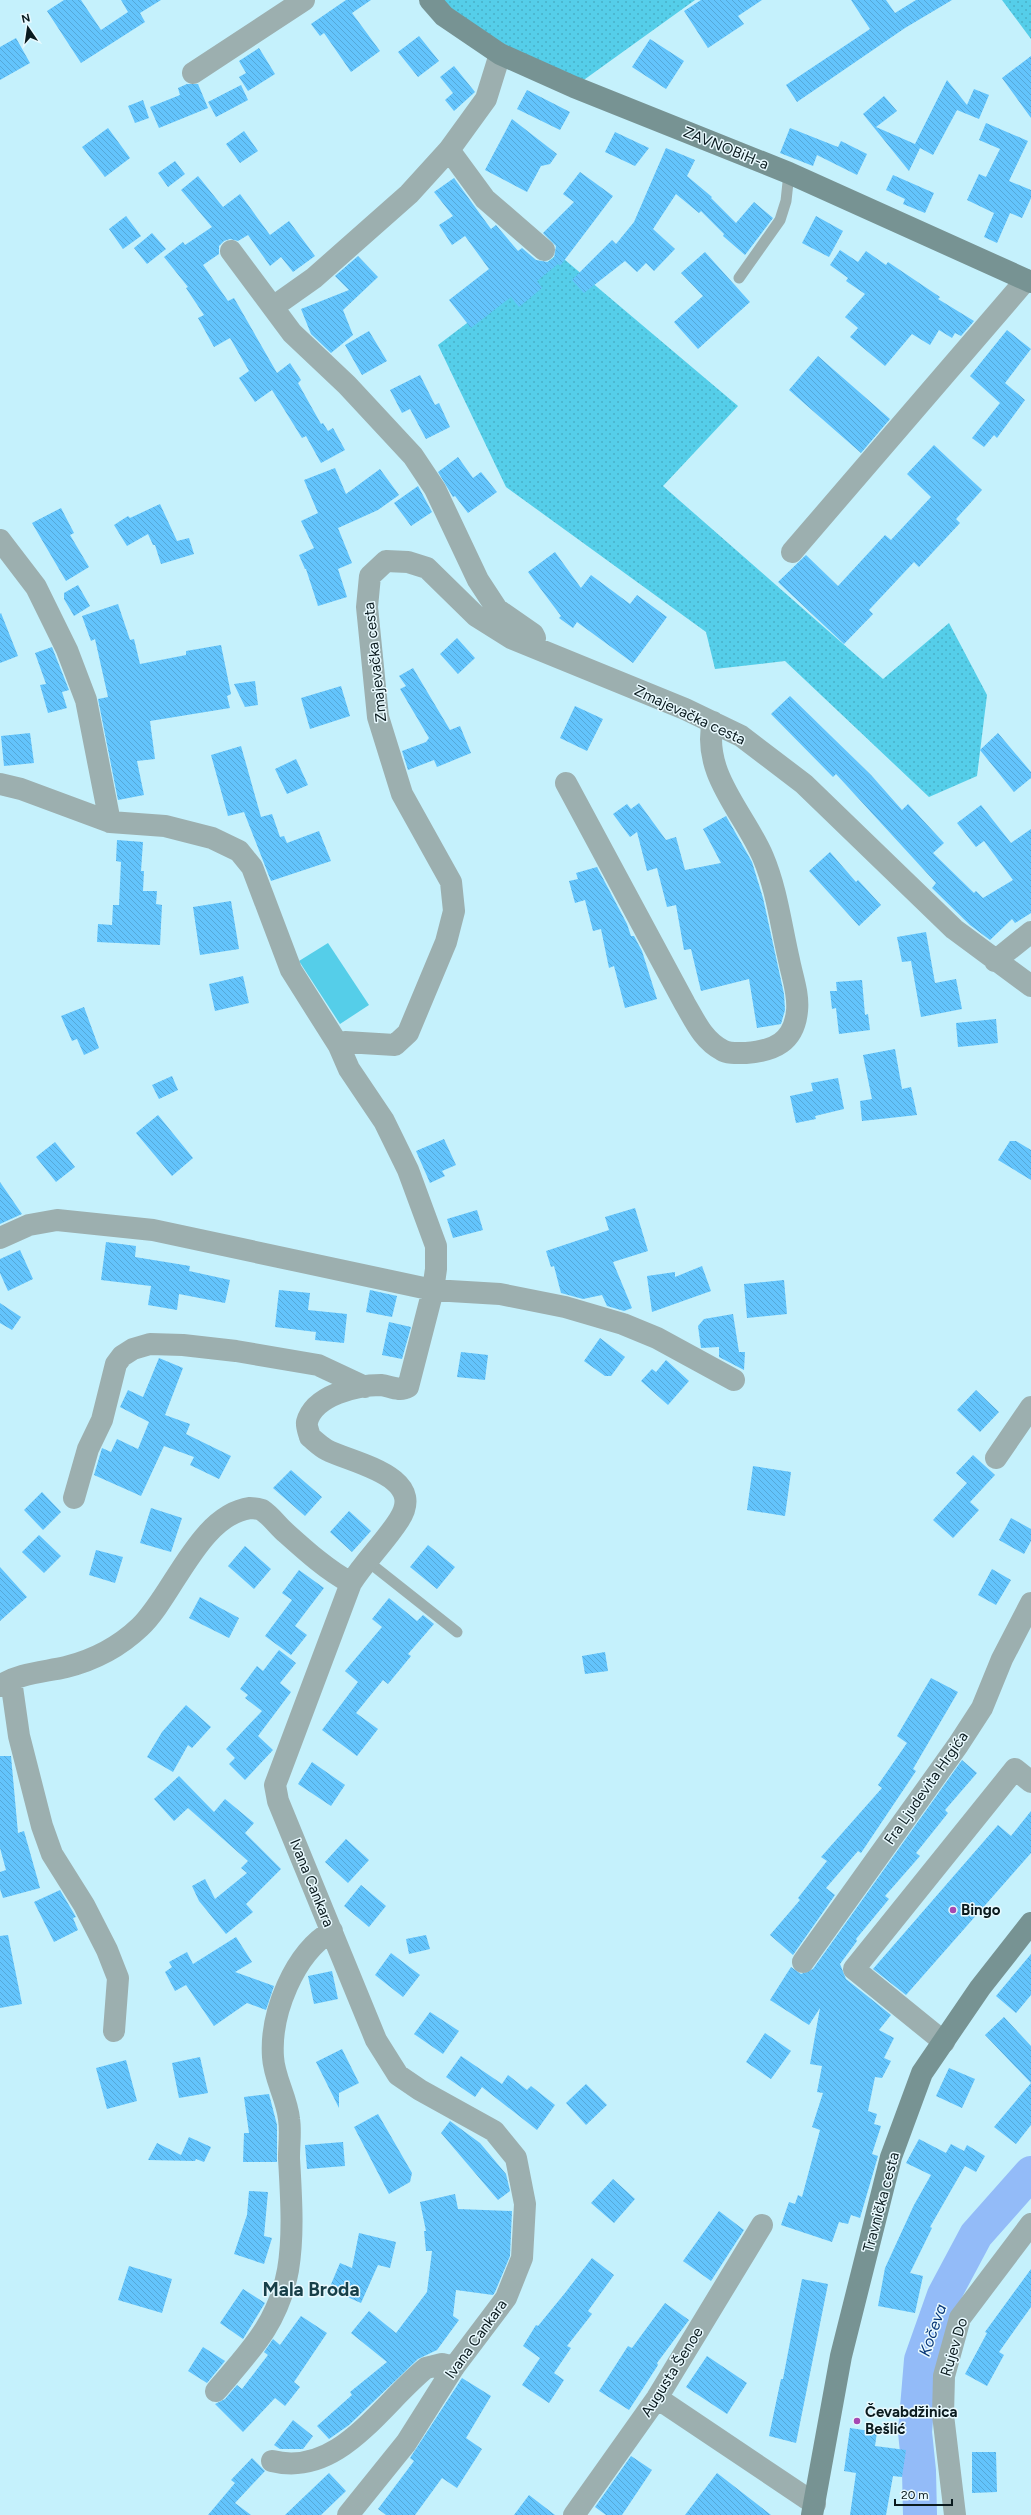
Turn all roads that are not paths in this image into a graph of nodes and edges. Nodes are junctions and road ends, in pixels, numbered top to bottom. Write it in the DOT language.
graph roads {
  1 [pos="304,0"];
  2 [pos="430,0"];
  3 [pos="500,54"];
  4 [pos="193,73"];
  5 [pos="449,150"];
  6 [pos="789,173"];
  7 [pos="544,250"];
  8 [pos="231,251"];
  9 [pos="740,278"];
  10 [pos="1028,281"];
  11 [pos="273,306"];
  12 [pos="0,540"];
  13 [pos="792,552"];
  14 [pos="538,648"];
  15 [pos="713,722"];
  16 [pos="566,783"];
  17 [pos="0,784"];
  18 [pos="110,822"];
  19 [pos="1031,932"];
  20 [pos="995,962"];
  21 [pos="1031,986"];
  22 [pos="339,1046"];
  23 [pos="0,1238"];
  24 [pos="433,1290"];
  25 [pos="734,1380"];
  26 [pos="365,1387"];
  27 [pos="1031,1407"];
  28 [pos="996,1458"];
  29 [pos="74,1498"];
  30 [pos="366,1560"];
  31 [pos="350,1583"];
  32 [pos="1031,1603"];
  33 [pos="457,1632"];
  34 [pos="5,1683"];
  35 [pos="1031,1782"];
  36 [pos="1031,1924"];
  37 [pos="332,1931"];
  38 [pos="803,1962"];
  39 [pos="114,2031"];
  40 [pos="944,2042"];
  41 [pos="1031,2224"];
  42 [pos="762,2225"];
  43 [pos="454,2367"];
  44 [pos="216,2391"];
  45 [pos="657,2398"];
  46 [pos="272,2461"];
  47 [pos="813,2510"];
  48 [pos="348,2515"];
  49 [pos="574,2515"];
  50 [pos="955,2515"];
  1 -- 4 [label="street"];
  2 -- 3 [label="main road, ZAVNOBiH-a"];
  3 -- 5 [label="street"];
  3 -- 6 [label="main road, ZAVNOBiH-a"];
  5 -- 7 [label="street"];
  5 -- 11 [label="street"];
  6 -- 9 [label="lane"];
  6 -- 10 [label="main road, ZAVNOBiH-a"];
  8 -- 11 [label="street"];
  10 -- 13 [label="street"];
  11 -- 14 [label="street"];
  12 -- 18 [label="street"];
  14 -- 15 [label="street, Zmajevačka cesta"];
  14 -- 22 [label="street, Zmajevačka cesta"];
  15 -- 16 [label="street"];
  15 -- 20 [label="street, Zmajevačka cesta"];
  17 -- 18 [label="street"];
  18 -- 22 [label="street"];
  19 -- 20 [label="street"];
  20 -- 21 [label="street, Zmajevačka cesta"];
  22 -- 24 [label="street"];
  23 -- 24 [label="street"];
  24 -- 25 [label="street"];
  24 -- 26 [label="street, Ivana Cankara"];
  26 -- 29 [label="street"];
  26 -- 30 [label="street, Ivana Cankara"];
  27 -- 28 [label="street"];
  30 -- 31 [label="street, Ivana Cankara"];
  30 -- 33 [label="lane"];
  31 -- 34 [label="street"];
  31 -- 37 [label="street, Ivana Cankara"];
  32 -- 38 [label="street, Fra Ljudevita Hrgića"];
  34 -- 39 [label="street"];
  35 -- 40 [label="street"];
  36 -- 40 [label="main road, Travnička cesta"];
  37 -- 43 [label="street, Ivana Cankara"];
  37 -- 44 [label="street"];
  40 -- 47 [label="main road, Travnička cesta"];
  41 -- 50 [label="street, Rujev Do"];
  42 -- 45 [label="street, Augusta Šenoe"];
  43 -- 46 [label="street"];
  43 -- 48 [label="street, Ivana Cankara"];
  45 -- 47 [label="street"];
  45 -- 49 [label="street, Augusta Šenoe"];
}
